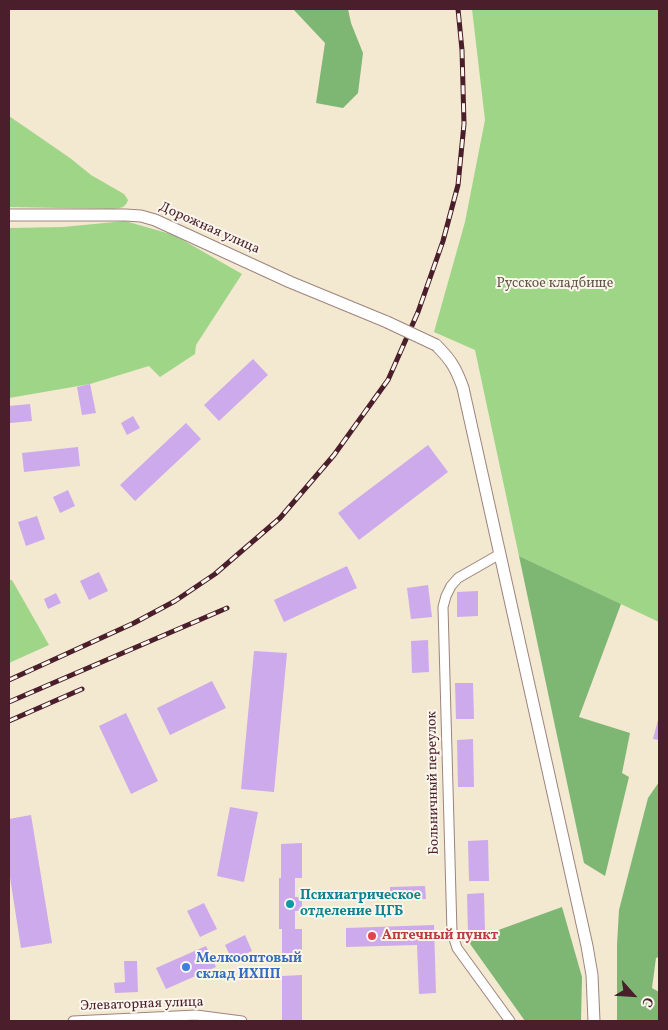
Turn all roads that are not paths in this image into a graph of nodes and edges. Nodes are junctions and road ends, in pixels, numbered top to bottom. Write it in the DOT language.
graph roads {
  1 [pos="9,215"];
  2 [pos="500,554"];
  3 [pos="73,1021"];
  4 [pos="242,1021"];
  5 [pos="510,1021"];
  6 [pos="594,1021"];
  1 -- 2 [label="street, Дорожная улица, bridge"];
  2 -- 5 [label="street, Больничный переулок"];
  2 -- 6 [label="street"];
  3 -- 4 [label="street, Элеваторная улица"];
}
